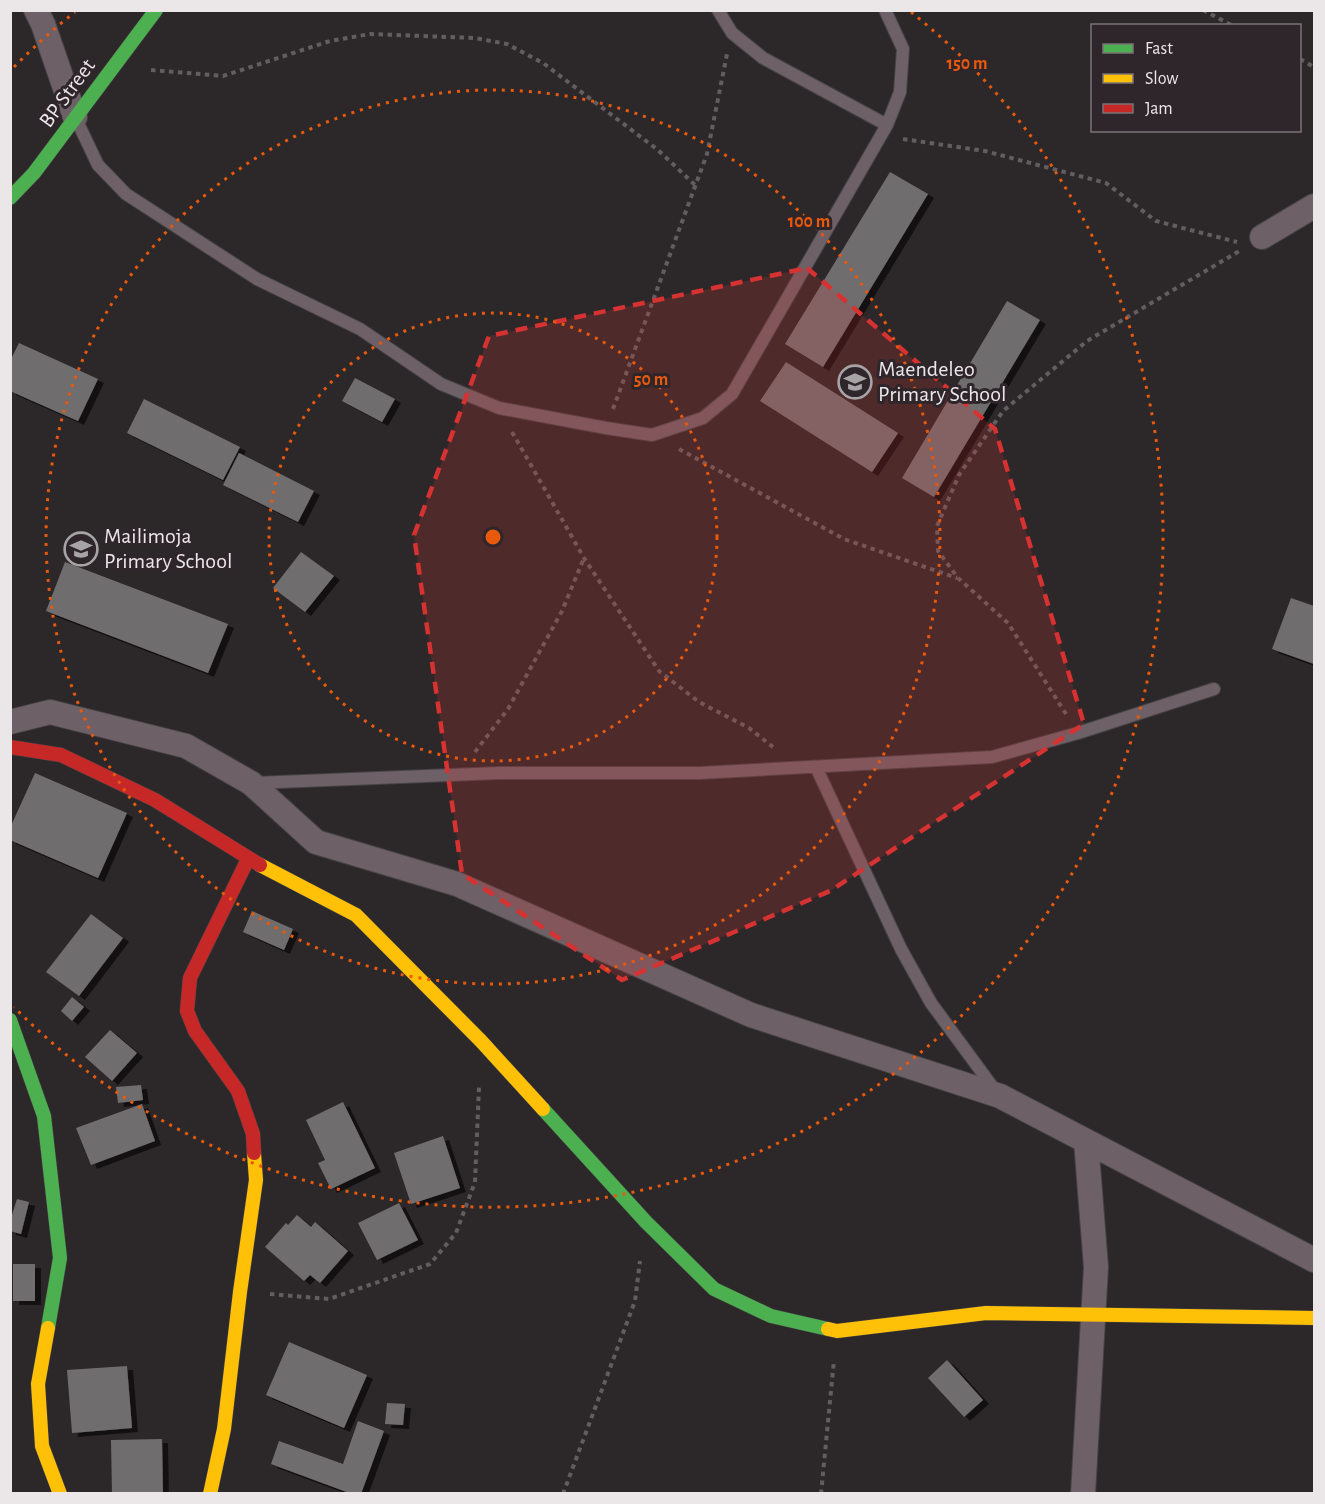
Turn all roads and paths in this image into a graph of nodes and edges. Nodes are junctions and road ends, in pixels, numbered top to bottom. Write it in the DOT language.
graph roads {
  1 [pos="36,10"];
  2 [pos="156,10"];
  3 [pos="718,10"];
  4 [pos="885,10"];
  5 [pos="1203,10"];
  6 [pos="1229,24"];
  7 [pos="732,33"];
  8 [pos="112,67"];
  9 [pos="75,117"];
  10 [pos="884,131"];
  11 [pos="695,185"];
  12 [pos="10,198"];
  13 [pos="1314,206"];
  14 [pos="1256,241"];
  15 [pos="499,408"];
  16 [pos="606,428"];
  17 [pos="652,435"];
  18 [pos="584,558"];
  19 [pos="958,578"];
  20 [pos="1214,689"];
  21 [pos="10,722"];
  22 [pos="1078,733"];
  23 [pos="10,747"];
  24 [pos="816,767"];
  25 [pos="800,768"];
  26 [pos="458,775"];
  27 [pos="251,783"];
  28 [pos="249,859"];
  29 [pos="10,1020"];
  30 [pos="482,1041"];
  31 [pos="1000,1096"];
  32 [pos="1086,1141"];
  33 [pos="646,1222"];
  34 [pos="1314,1260"];
  35 [pos="240,1292"];
  36 [pos="1094,1313"];
  37 [pos="1314,1318"];
  38 [pos="837,1331"];
  39 [pos="60,1494"];
  40 [pos="210,1494"];
  41 [pos="563,1494"];
  42 [pos="821,1494"];
  43 [pos="1083,1494"];
  1 -- 9 [label="street"];
  2 -- 8 [label="street, BP Street"];
  3 -- 7 [label="lane"];
  4 -- 10 [label="lane"];
  5 -- 6 [label="path"];
  7 -- 10 [label="lane"];
  7 -- 11 [label="path"];
  8 -- 9 [label="street, BP Street"];
  8 -- 11 [label="path"];
  9 -- 12 [label="street, BP Street"];
  9 -- 15 [label="lane"];
  10 -- 14 [label="path"];
  10 -- 17 [label="lane"];
  11 -- 16 [label="path"];
  13 -- 14 [label="street"];
  14 -- 19 [label="path"];
  15 -- 16 [label="lane"];
  15 -- 18 [label="path"];
  16 -- 17 [label="lane"];
  17 -- 19 [label="path"];
  18 -- 25 [label="path"];
  18 -- 26 [label="path"];
  19 -- 22 [label="path"];
  20 -- 22 [label="lane"];
  21 -- 27 [label="street"];
  22 -- 24 [label="lane"];
  23 -- 28 [label="street"];
  24 -- 25 [label="lane"];
  24 -- 31 [label="lane"];
  25 -- 26 [label="lane"];
  26 -- 27 [label="lane"];
  27 -- 31 [label="street"];
  28 -- 30 [label="street"];
  28 -- 35 [label="street"];
  29 -- 39 [label="street"];
  30 -- 33 [label="street"];
  30 -- 35 [label="path"];
  31 -- 32 [label="street"];
  32 -- 34 [label="street"];
  32 -- 36 [label="street"];
  33 -- 38 [label="street"];
  33 -- 41 [label="path"];
  35 -- 40 [label="street"];
  36 -- 37 [label="street"];
  36 -- 38 [label="street"];
  36 -- 43 [label="street"];
  38 -- 42 [label="path"];
}
